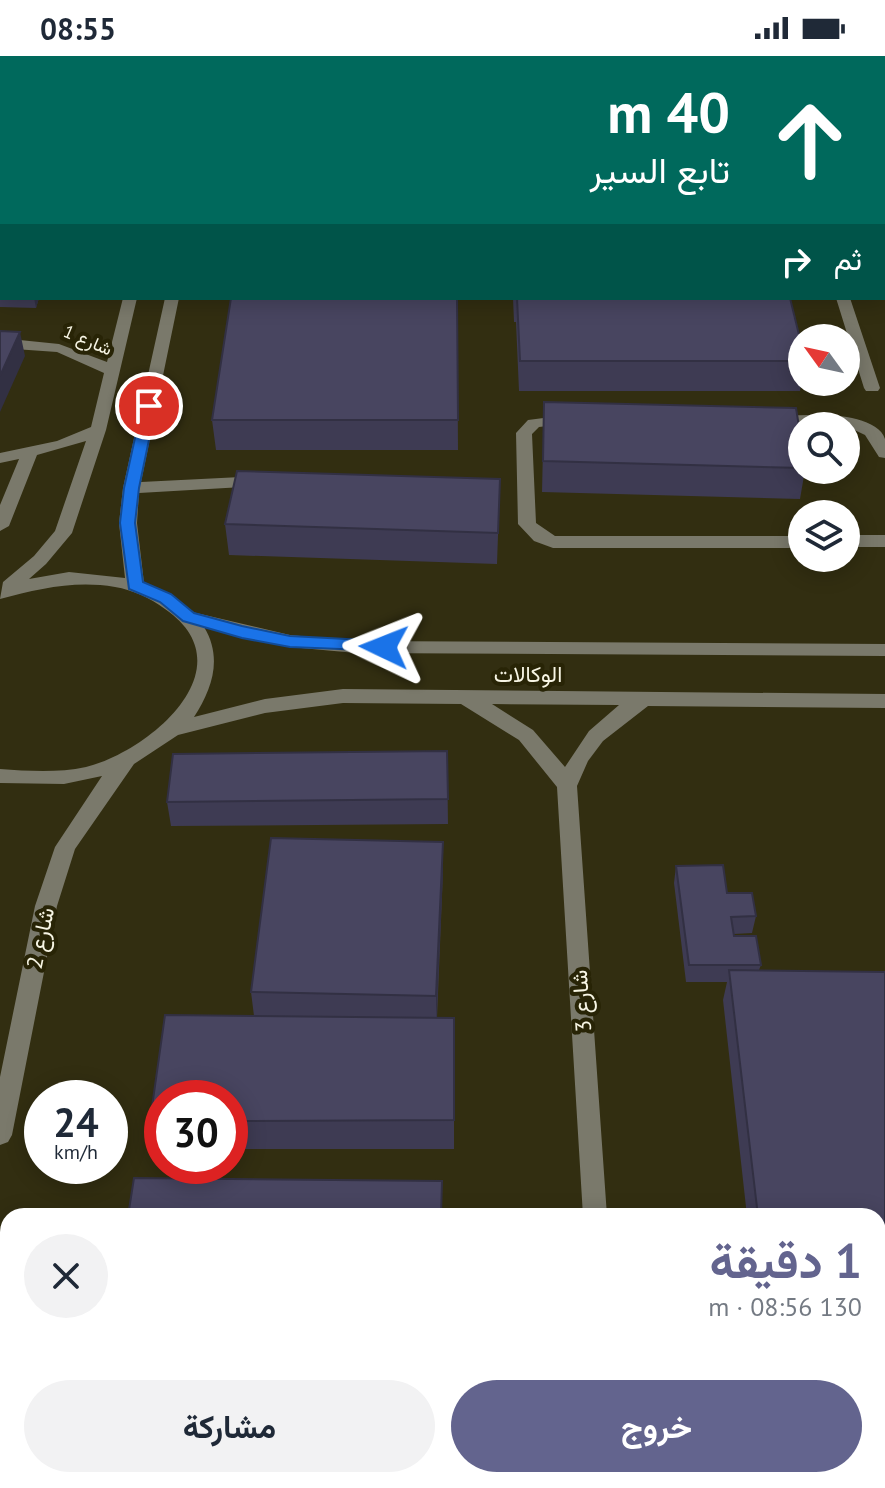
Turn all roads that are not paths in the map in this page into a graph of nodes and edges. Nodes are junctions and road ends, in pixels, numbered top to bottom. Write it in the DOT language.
graph roads {
  1 [pos="130,300"];
  2 [pos="172,300"];
  3 [pos="844,300"];
  4 [pos="0,343"];
  5 [pos="113,372"];
  6 [pos="872,388"];
  7 [pos="584,420"];
  8 [pos="757,420"];
  9 [pos="98,430"];
  10 [pos="885,453"];
  11 [pos="29,455"];
  12 [pos="0,458"];
  13 [pos="272,480"];
  14 [pos="131,488"];
  15 [pos="0,526"];
  16 [pos="788,542"];
  17 [pos="860,542"];
  18 [pos="884,545"];
  19 [pos="135,585"];
  20 [pos="1,593"];
  21 [pos="188,617"];
  22 [pos="885,650"];
  23 [pos="461,698"];
  24 [pos="643,699"];
  25 [pos="885,701"];
  26 [pos="174,729"];
  27 [pos="126,760"];
  28 [pos="0,776"];
  29 [pos="567,786"];
  30 [pos="0,1135"];
  31 [pos="594,1208"];
  1 -- 5 [label="street"];
  2 -- 14 [label="street"];
  3 -- 6 [label="street"];
  4 -- 5 [label="street, شارع 1"];
  5 -- 9 [label="street"];
  7 -- 16 [label="street"];
  8 -- 10 [label="street"];
  9 -- 11 [label="street"];
  9 -- 20 [label="street"];
  11 -- 12 [label="street"];
  11 -- 15 [label="street"];
  13 -- 14 [label="street"];
  14 -- 19 [label="street"];
  17 -- 18 [label="street"];
  19 -- 20 [label="street"];
  19 -- 21 [label="street"];
  21 -- 22 [label="street, الوكالات"];
  21 -- 26 [label="street"];
  23 -- 24 [label="street, الوكالات"];
  23 -- 26 [label="street, الوكالات"];
  23 -- 29 [label="street, شارع 3"];
  24 -- 25 [label="street, الوكالات"];
  24 -- 29 [label="street, شارع 3"];
  26 -- 27 [label="street"];
  27 -- 28 [label="street"];
  27 -- 30 [label="street, شارع 2"];
  29 -- 31 [label="street, شارع 3"];
}
